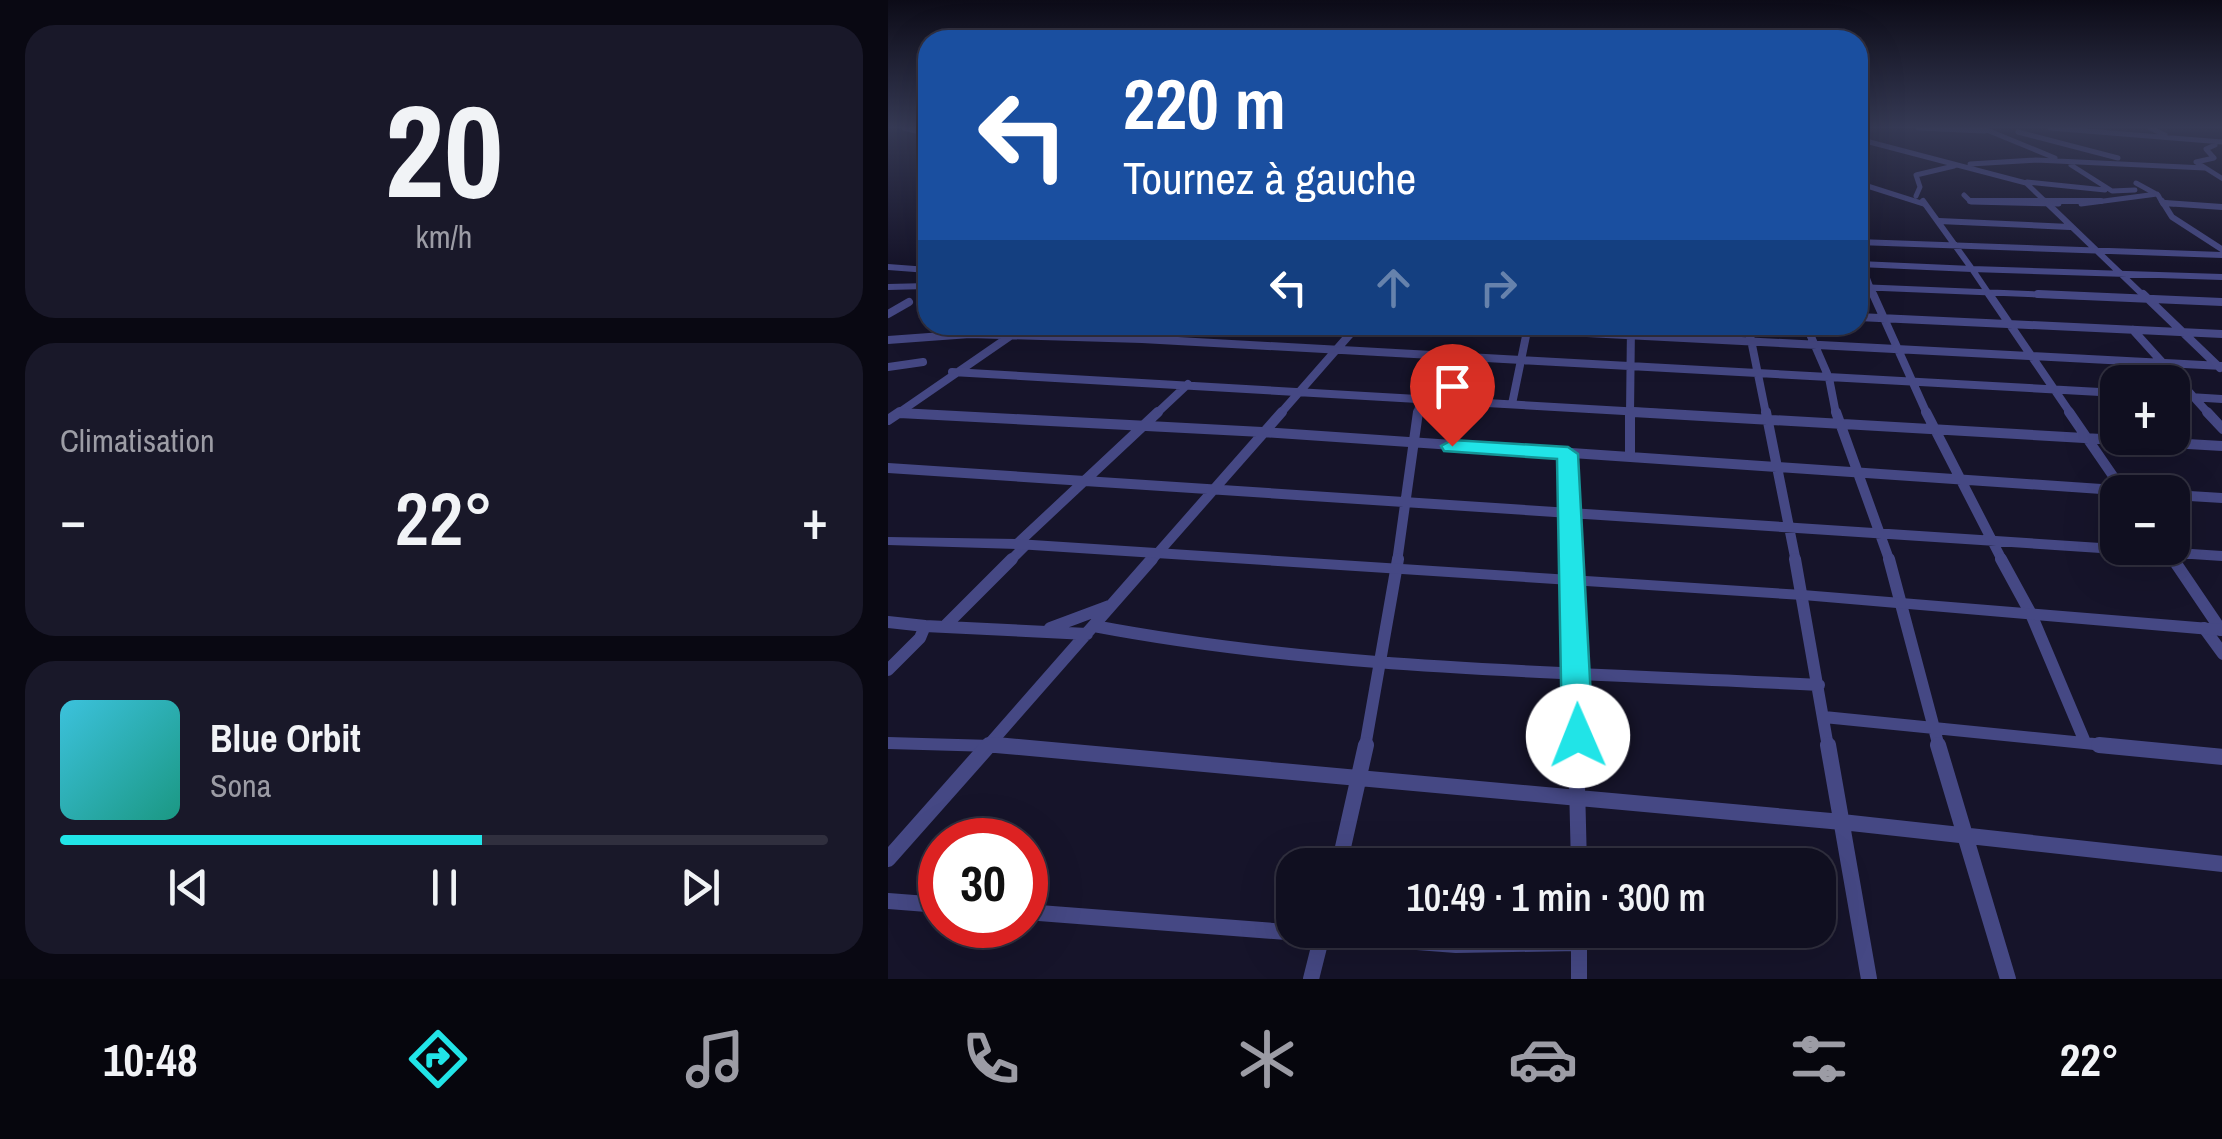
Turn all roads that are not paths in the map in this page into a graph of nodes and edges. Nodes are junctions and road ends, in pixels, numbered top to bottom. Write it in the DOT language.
graph roads {
  1 [pos="1918,174"];
  2 [pos="1995,174"];
  3 [pos="2015,174"];
  4 [pos="2083,174"];
  5 [pos="2020,180"];
  6 [pos="2136,182"];
  7 [pos="1868,185"];
  8 [pos="2144,189"];
  9 [pos="2112,192"];
  10 [pos="1964,194"];
  11 [pos="2156,195"];
  12 [pos="1916,196"];
  13 [pos="2127,196"];
  14 [pos="2164,203"];
  15 [pos="2047,205"];
  16 [pos="2222,207"];
  17 [pos="1939,221"];
  18 [pos="2070,226"];
  19 [pos="1868,242"];
  20 [pos="1957,245"];
  21 [pos="2096,250"];
  22 [pos="2222,252"];
  23 [pos="1868,262"];
  24 [pos="888,267"];
  25 [pos="918,269"];
  26 [pos="1972,269"];
  27 [pos="2123,274"];
  28 [pos="2222,277"];
  29 [pos="1868,280"];
  30 [pos="918,286"];
  31 [pos="888,287"];
  32 [pos="1868,288"];
  33 [pos="1872,288"];
  34 [pos="1987,290"];
  35 [pos="2148,299"];
  36 [pos="909,302"];
  37 [pos="2222,302"];
  38 [pos="888,314"];
  39 [pos="1868,317"];
  40 [pos="1882,318"];
  41 [pos="2011,325"];
  42 [pos="2134,330"];
  43 [pos="2183,332"];
  44 [pos="2222,334"];
  45 [pos="956,335"];
  46 [pos="982,335"];
  47 [pos="1010,335"];
  48 [pos="1349,335"];
  49 [pos="1526,335"];
  50 [pos="1631,335"];
  51 [pos="1685,335"];
  52 [pos="1749,335"];
  53 [pos="1810,335"];
  54 [pos="1007,337"];
  55 [pos="888,340"];
  56 [pos="1749,341"];
  57 [pos="1815,345"];
  58 [pos="1897,348"];
  59 [pos="1333,352"];
  60 [pos="2029,354"];
  61 [pos="1424,357"];
  62 [pos="923,362"];
  63 [pos="2163,362"];
  64 [pos="1518,363"];
  65 [pos="888,367"];
  66 [pos="2221,367"];
  67 [pos="1630,368"];
  68 [pos="952,372"];
  69 [pos="1757,374"];
  70 [pos="1829,378"];
  71 [pos="1188,384"];
  72 [pos="1914,384"];
  73 [pos="2051,389"];
  74 [pos="1299,392"];
  75 [pos="2100,392"];
  76 [pos="2190,397"];
  77 [pos="2196,398"];
  78 [pos="2222,399"];
  79 [pos="1419,400"];
  80 [pos="1512,404"];
  81 [pos="1632,412"];
  82 [pos="895,414"];
  83 [pos="1769,417"];
  84 [pos="1838,422"];
  85 [pos="1144,427"];
  86 [pos="1935,428"];
  87 [pos="2222,428"];
  88 [pos="1262,432"];
  89 [pos="2086,438"];
  90 [pos="1413,444"];
  91 [pos="2222,446"];
  92 [pos="1568,454"];
  93 [pos="1630,457"];
  94 [pos="888,468"];
  95 [pos="1778,468"];
  96 [pos="1857,474"];
  97 [pos="2112,475"];
  98 [pos="1958,480"];
  99 [pos="1085,481"];
  100 [pos="1214,486"];
  101 [pos="2100,490"];
  102 [pos="2190,495"];
  103 [pos="2222,498"];
  104 [pos="1408,500"];
  105 [pos="1569,512"];
  106 [pos="1790,528"];
  107 [pos="1880,532"];
  108 [pos="1990,540"];
  109 [pos="888,541"];
  110 [pos="1022,545"];
  111 [pos="2100,546"];
  112 [pos="2190,553"];
  113 [pos="1150,556"];
  114 [pos="2222,556"];
  115 [pos="2175,565"];
  116 [pos="1398,571"];
  117 [pos="1574,584"];
  118 [pos="1803,595"];
  119 [pos="1900,603"];
  120 [pos="1110,606"];
  121 [pos="2031,614"];
  122 [pos="888,622"];
  123 [pos="947,624"];
  124 [pos="925,626"];
  125 [pos="1050,628"];
  126 [pos="2216,629"];
  127 [pos="1090,630"];
  128 [pos="2222,654"];
  129 [pos="1381,662"];
  130 [pos="888,670"];
  131 [pos="1576,672"];
  132 [pos="1819,685"];
  133 [pos="1824,718"];
  134 [pos="1934,730"];
  135 [pos="2084,742"];
  136 [pos="888,743"];
  137 [pos="990,744"];
  138 [pos="2222,757"];
  139 [pos="1360,778"];
  140 [pos="1579,800"];
  141 [pos="1842,822"];
  142 [pos="1968,836"];
  143 [pos="1344,848"];
  144 [pos="1579,848"];
  145 [pos="888,858"];
  146 [pos="2222,864"];
  147 [pos="888,901"];
  148 [pos="918,903"];
  149 [pos="1048,913"];
  150 [pos="1276,929"];
  151 [pos="1319,948"];
  152 [pos="1579,948"];
  153 [pos="1311,979"];
  154 [pos="1579,979"];
  155 [pos="1869,979"];
  156 [pos="2008,979"];
  1 -- 12 [label="street"];
  2 -- 5 [label="street"];
  3 -- 5 [label="street"];
  4 -- 9 [label="street"];
  5 -- 9 [label="street"];
  5 -- 15 [label="street"];
  6 -- 8 [label="street"];
  7 -- 12 [label="street"];
  8 -- 9 [label="street"];
  8 -- 11 [label="street"];
  9 -- 13 [label="street"];
  10 -- 15 [label="street"];
  11 -- 13 [label="street"];
  11 -- 14 [label="street"];
  12 -- 17 [label="street"];
  13 -- 14 [label="street"];
  13 -- 15 [label="street"];
  14 -- 16 [label="street"];
  14 -- 22 [label="street"];
  15 -- 18 [label="street"];
  17 -- 18 [label="street"];
  17 -- 20 [label="street"];
  18 -- 21 [label="street"];
  19 -- 20 [label="street"];
  20 -- 21 [label="street"];
  20 -- 26 [label="street"];
  21 -- 22 [label="street"];
  21 -- 27 [label="street"];
  23 -- 26 [label="street"];
  24 -- 25 [label="street"];
  26 -- 27 [label="street"];
  26 -- 34 [label="street"];
  27 -- 28 [label="street"];
  27 -- 35 [label="street"];
  29 -- 33 [label="street"];
  30 -- 31 [label="street"];
  32 -- 33 [label="street"];
  33 -- 34 [label="street"];
  33 -- 40 [label="street"];
  34 -- 35 [label="street"];
  34 -- 41 [label="street"];
  35 -- 37 [label="street"];
  35 -- 43 [label="street"];
  36 -- 38 [label="street"];
  39 -- 40 [label="street"];
  40 -- 41 [label="street"];
  40 -- 58 [label="street"];
  41 -- 42 [label="street"];
  41 -- 60 [label="street"];
  42 -- 43 [label="street"];
  42 -- 63 [label="street"];
  43 -- 44 [label="street"];
  43 -- 66 [label="street"];
  45 -- 55 [label="street"];
  46 -- 54 [label="street"];
  47 -- 54 [label="street"];
  48 -- 59 [label="street"];
  49 -- 64 [label="street"];
  50 -- 67 [label="street"];
  51 -- 56 [label="street"];
  52 -- 56 [label="street"];
  53 -- 57 [label="street"];
  54 -- 59 [label="street"];
  54 -- 68 [label="street"];
  56 -- 57 [label="street"];
  56 -- 69 [label="street"];
  57 -- 58 [label="street"];
  57 -- 70 [label="street"];
  58 -- 60 [label="street"];
  58 -- 72 [label="street"];
  59 -- 61 [label="street"];
  59 -- 74 [label="street"];
  60 -- 63 [label="street"];
  60 -- 73 [label="street"];
  61 -- 64 [label="street"];
  61 -- 79 [label="street"];
  62 -- 65 [label="street"];
  63 -- 66 [label="street"];
  63 -- 77 [label="street"];
  64 -- 67 [label="street"];
  64 -- 80 [label="street"];
  67 -- 69 [label="street"];
  67 -- 81 [label="street"];
  68 -- 71 [label="street"];
  68 -- 82 [label="street"];
  69 -- 70 [label="street"];
  69 -- 83 [label="street"];
  70 -- 72 [label="street"];
  70 -- 84 [label="street"];
  71 -- 74 [label="street"];
  71 -- 85 [label="street"];
  72 -- 73 [label="street"];
  72 -- 86 [label="street"];
  73 -- 75 [label="street"];
  73 -- 89 [label="street"];
  74 -- 79 [label="street"];
  74 -- 88 [label="street"];
  76 -- 77 [label="street"];
  77 -- 78 [label="street"];
  77 -- 87 [label="street"];
  79 -- 80 [label="street"];
  79 -- 90 [label="street"];
  80 -- 81 [label="street"];
  81 -- 83 [label="street"];
  81 -- 93 [label="street"];
  82 -- 85 [label="street"];
  83 -- 84 [label="street"];
  83 -- 95 [label="street"];
  84 -- 86 [label="street"];
  84 -- 96 [label="street"];
  85 -- 88 [label="street"];
  85 -- 99 [label="street"];
  86 -- 89 [label="street"];
  86 -- 98 [label="street"];
  88 -- 90 [label="street"];
  88 -- 100 [label="street"];
  89 -- 91 [label="street"];
  89 -- 97 [label="street"];
  90 -- 92 [label="street"];
  90 -- 104 [label="street"];
  92 -- 93 [label="street"];
  92 -- 105 [label="street"];
  93 -- 95 [label="street"];
  94 -- 99 [label="street"];
  95 -- 96 [label="street"];
  95 -- 106 [label="street"];
  96 -- 98 [label="street"];
  96 -- 107 [label="street"];
  98 -- 101 [label="street"];
  98 -- 108 [label="street"];
  99 -- 100 [label="street"];
  99 -- 110 [label="street"];
  100 -- 104 [label="street"];
  100 -- 113 [label="street"];
  102 -- 103 [label="street"];
  104 -- 105 [label="street"];
  104 -- 116 [label="street"];
  105 -- 106 [label="street"];
  105 -- 117 [label="street"];
  106 -- 107 [label="street"];
  106 -- 118 [label="street"];
  107 -- 108 [label="street"];
  107 -- 119 [label="street"];
  108 -- 111 [label="street"];
  108 -- 121 [label="street"];
  109 -- 110 [label="street"];
  110 -- 113 [label="street"];
  110 -- 123 [label="street"];
  112 -- 114 [label="street"];
  113 -- 116 [label="street"];
  113 -- 120 [label="street"];
  115 -- 126 [label="street"];
  116 -- 117 [label="street"];
  116 -- 129 [label="street"];
  117 -- 118 [label="street"];
  117 -- 131 [label="street"];
  118 -- 119 [label="street"];
  118 -- 132 [label="street"];
  119 -- 121 [label="street"];
  119 -- 134 [label="street"];
  120 -- 125 [label="street"];
  120 -- 127 [label="street"];
  121 -- 126 [label="street"];
  121 -- 135 [label="street"];
  122 -- 124 [label="street"];
  123 -- 124 [label="street"];
  123 -- 125 [label="street"];
  124 -- 130 [label="street"];
  125 -- 127 [label="street"];
  126 -- 128 [label="street"];
  127 -- 129 [label="street"];
  127 -- 137 [label="street"];
  129 -- 131 [label="street"];
  129 -- 139 [label="street"];
  131 -- 132 [label="street"];
  131 -- 140 [label="street"];
  132 -- 133 [label="street"];
  133 -- 134 [label="street"];
  133 -- 141 [label="street"];
  134 -- 135 [label="street"];
  134 -- 142 [label="street"];
  135 -- 138 [label="street"];
  136 -- 137 [label="street"];
  137 -- 139 [label="street"];
  137 -- 145 [label="street"];
  139 -- 140 [label="street"];
  139 -- 143 [label="street"];
  140 -- 141 [label="street"];
  140 -- 144 [label="street"];
  141 -- 142 [label="street"];
  141 -- 155 [label="street"];
  142 -- 146 [label="street"];
  142 -- 156 [label="street"];
  147 -- 148 [label="street"];
  149 -- 150 [label="street"];
  151 -- 153 [label="street"];
  152 -- 154 [label="street"];
}
